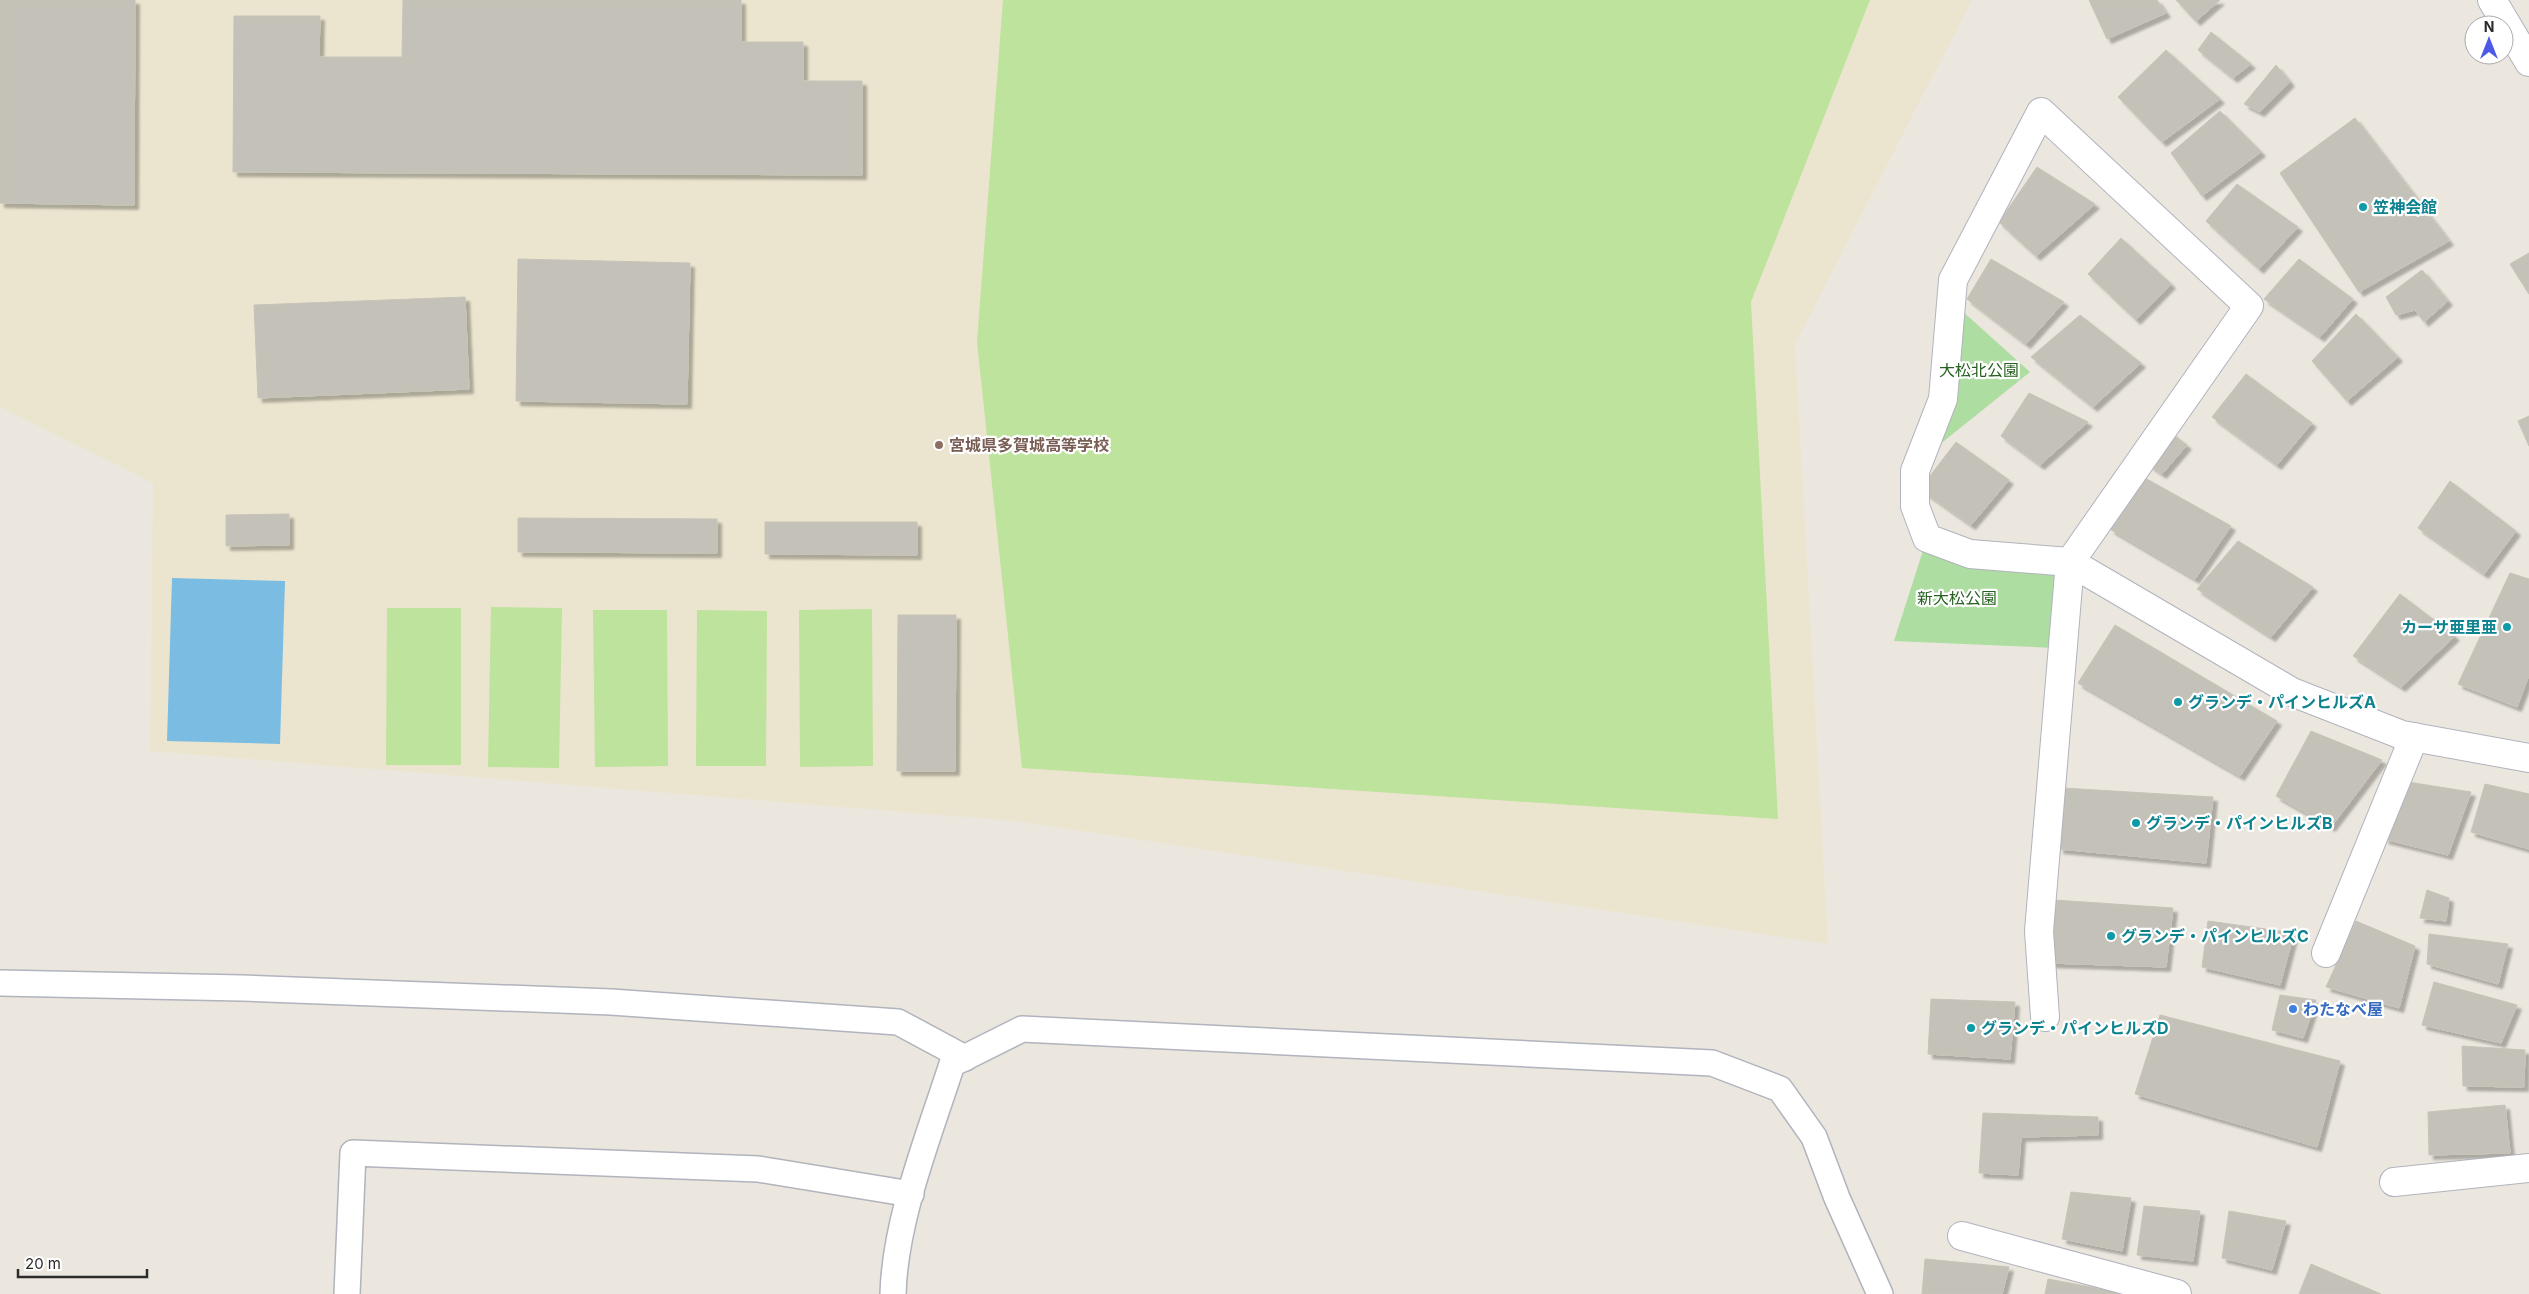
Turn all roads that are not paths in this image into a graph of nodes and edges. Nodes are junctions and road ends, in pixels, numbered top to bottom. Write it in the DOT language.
graph roads {
  1 [pos="2492,0"];
  2 [pos="2529,62"];
  3 [pos="2070,562"];
  4 [pos="2414,738"];
  5 [pos="2529,758"];
  6 [pos="2326,953"];
  7 [pos="0,983"];
  8 [pos="2045,1018"];
  9 [pos="965,1058"];
  10 [pos="2529,1168"];
  11 [pos="2394,1182"];
  12 [pos="911,1194"];
  13 [pos="1962,1236"];
  14 [pos="347,1294"];
  15 [pos="894,1294"];
  16 [pos="1880,1294"];
  17 [pos="2177,1294"];
  1 -- 2 [label="street"];
  3 -- 3 [label="street"];
  3 -- 4 [label="street"];
  3 -- 8 [label="street"];
  4 -- 5 [label="street"];
  4 -- 6 [label="street"];
  7 -- 9 [label="lane"];
  9 -- 12 [label="lane"];
  9 -- 16 [label="lane"];
  10 -- 11 [label="street"];
  12 -- 14 [label="lane"];
  12 -- 15 [label="lane"];
  13 -- 17 [label="street"];
}
